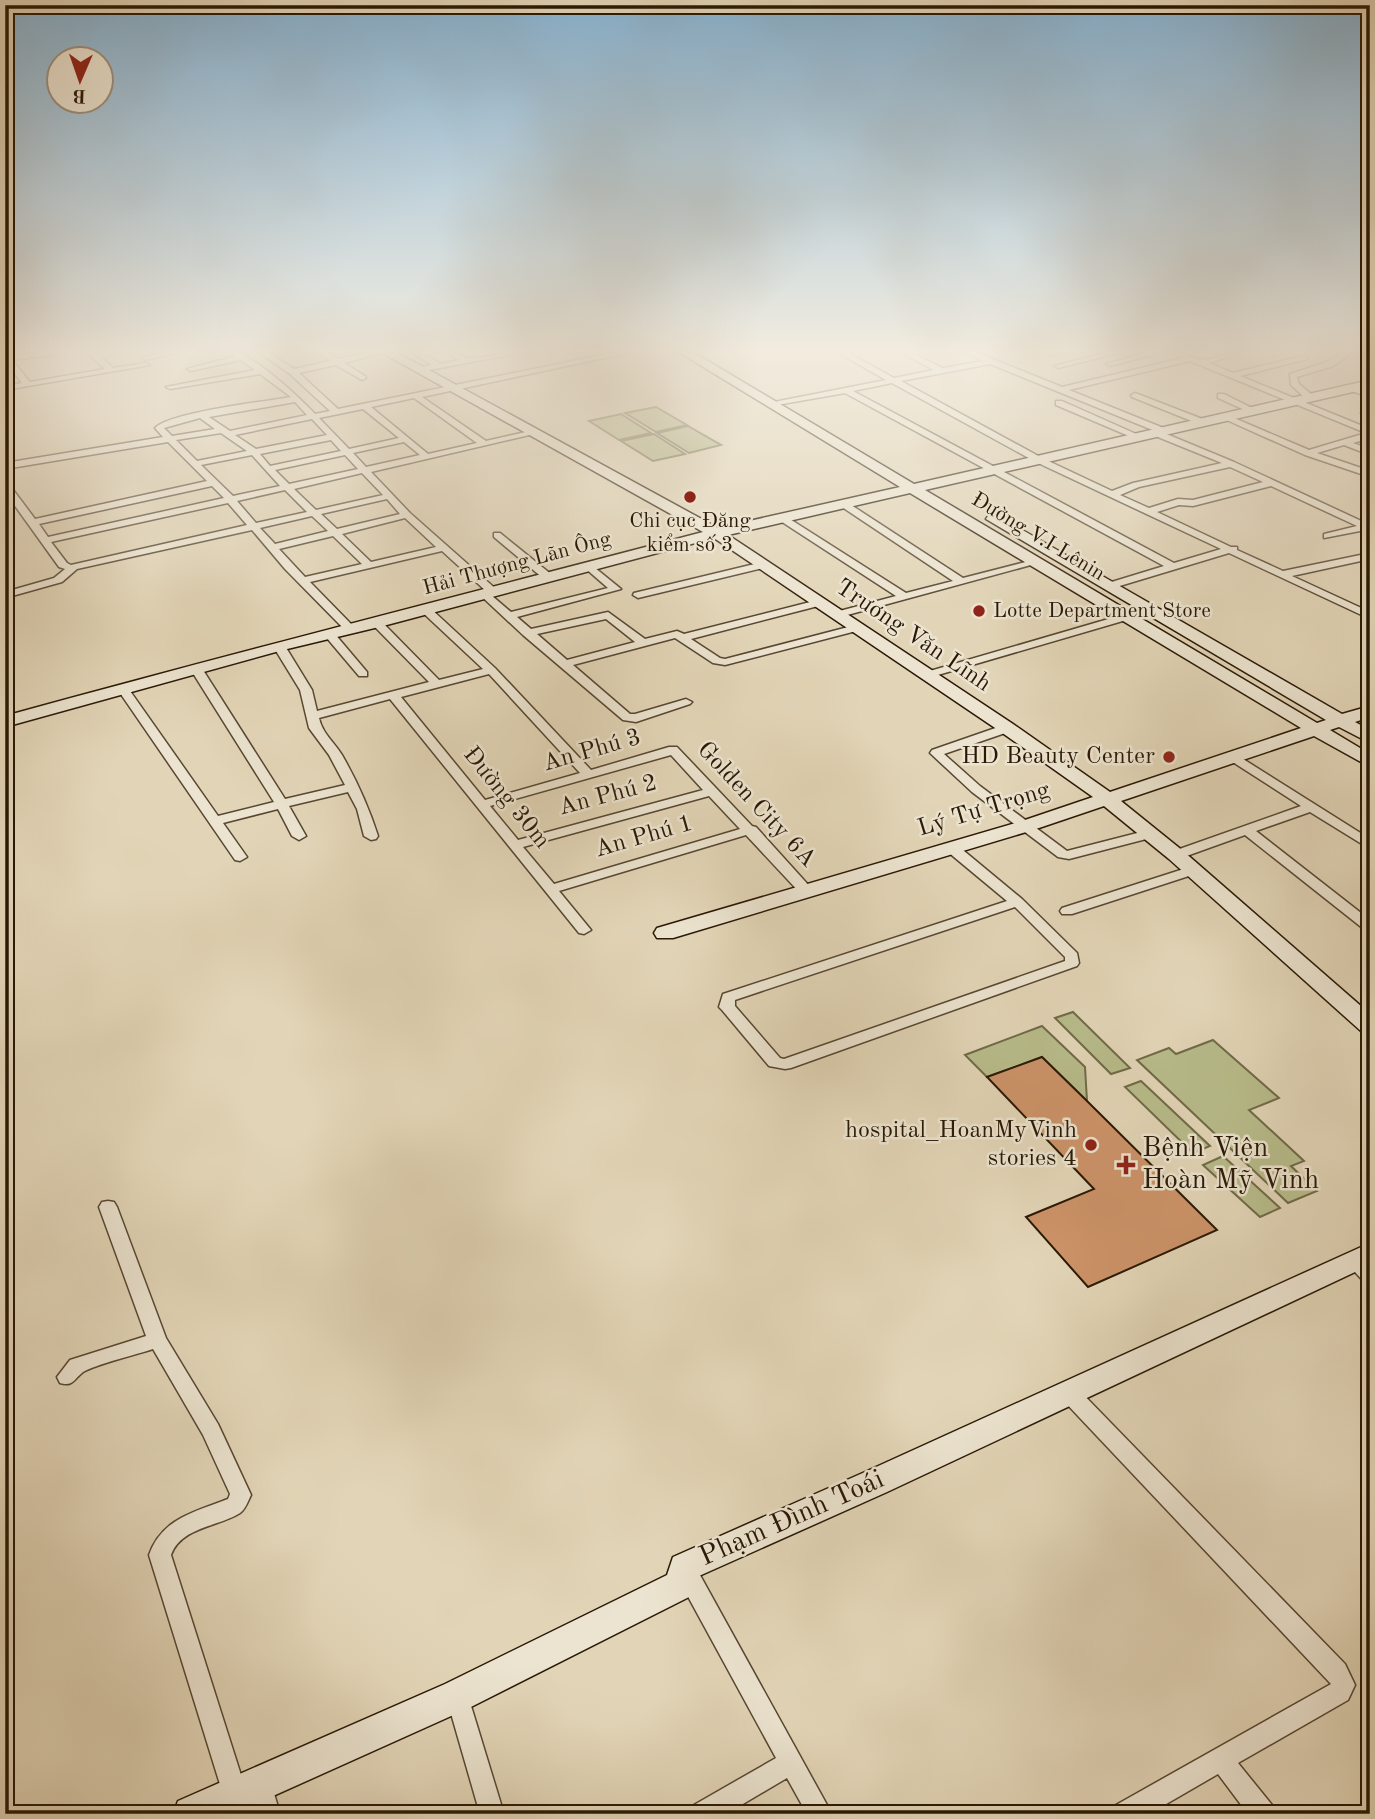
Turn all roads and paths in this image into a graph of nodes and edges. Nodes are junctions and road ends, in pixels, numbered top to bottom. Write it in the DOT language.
graph roads {
  1 [pos="167,436"];
  2 [pos="198,436"];
  3 [pos="231,436"];
  4 [pos="280,436"];
  5 [pos="403,436"];
  6 [pos="472,436"];
  7 [pos="521,436"];
  8 [pos="539,436"];
  9 [pos="828,436"];
  10 [pos="850,436"];
  11 [pos="931,436"];
  12 [pos="997,436"];
  13 [pos="1144,436"];
  14 [pos="1169,436"];
  15 [pos="1268,436"];
  16 [pos="1363,436"];
  17 [pos="332,437"];
  18 [pos="1139,437"];
  19 [pos="407,439"];
  20 [pos="170,440"];
  21 [pos="1345,443"];
  22 [pos="484,444"];
  23 [pos="289,445"];
  24 [pos="254,452"];
  25 [pos="1370,452"];
  26 [pos="348,453"];
  27 [pos="1307,453"];
  28 [pos="427,457"];
  29 [pos="1040,460"];
  30 [pos="194,464"];
  31 [pos="1231,464"];
  32 [pos="5,466"];
  33 [pos="268,469"];
  34 [pos="366,469"];
  35 [pos="994,470"];
  36 [pos="1370,474"];
  37 [pos="212,483"];
  38 [pos="1272,483"];
  39 [pos="5,485"];
  40 [pos="934,485"];
  41 [pos="286,486"];
  42 [pos="917,489"];
  43 [pos="1113,494"];
  44 [pos="390,496"];
  45 [pos="229,498"];
  46 [pos="845,505"];
  47 [pos="1151,511"];
  48 [pos="315,513"];
  49 [pos="407,516"];
  50 [pos="782,518"];
  51 [pos="32,523"];
  52 [pos="253,527"];
  53 [pos="1368,528"];
  54 [pos="335,532"];
  55 [pos="716,533"];
  56 [pos="497,535"];
  57 [pos="1328,536"];
  58 [pos="47,540"];
  59 [pos="272,548"];
  60 [pos="443,548"];
  61 [pos="1233,549"];
  62 [pos="1370,556"];
  63 [pos="1037,562"];
  64 [pos="369,565"];
  65 [pos="763,565"];
  66 [pos="589,566"];
  67 [pos="1173,567"];
  68 [pos="73,568"];
  69 [pos="1285,574"];
  70 [pos="548,577"];
  71 [pos="303,581"];
  72 [pos="960,581"];
  73 [pos="1109,586"];
  74 [pos="489,593"];
  75 [pos="7,595"];
  76 [pos="638,595"];
  77 [pos="903,596"];
  78 [pos="818,603"];
  79 [pos="425,609"];
  80 [pos="836,615"];
  81 [pos="508,616"];
  82 [pos="1129,616"];
  83 [pos="1370,616"];
  84 [pos="377,623"];
  85 [pos="856,628"];
  86 [pos="350,629"];
  87 [pos="527,633"];
  88 [pos="330,635"];
  89 [pos="685,638"];
  90 [pos="644,643"];
  91 [pos="279,646"];
  92 [pos="563,664"];
  93 [pos="197,670"];
  94 [pos="491,670"];
  95 [pos="363,674"];
  96 [pos="927,675"];
  97 [pos="436,683"];
  98 [pos="124,690"];
  99 [pos="393,695"];
  100 [pos="686,702"];
  101 [pos="1370,710"];
  102 [pos="312,716"];
  103 [pos="1339,719"];
  104 [pos="5,722"];
  105 [pos="1007,728"];
  106 [pos="1315,728"];
  107 [pos="1370,737"];
  108 [pos="673,750"];
  109 [pos="1232,756"];
  110 [pos="1370,762"];
  111 [pos="589,774"];
  112 [pos="351,787"];
  113 [pos="713,791"];
  114 [pos="1106,798"];
  115 [pos="282,804"];
  116 [pos="483,804"];
  117 [pos="1311,807"];
  118 [pos="217,820"];
  119 [pos="1026,826"];
  120 [pos="751,830"];
  121 [pos="1248,831"];
  122 [pos="1149,834"];
  123 [pos="299,836"];
  124 [pos="370,836"];
  125 [pos="515,845"];
  126 [pos="1370,845"];
  127 [pos="953,849"];
  128 [pos="1176,855"];
  129 [pos="240,857"];
  130 [pos="1193,870"];
  131 [pos="550,889"];
  132 [pos="807,892"];
  133 [pos="1017,902"];
  134 [pos="1067,911"];
  135 [pos="1370,927"];
  136 [pos="584,930"];
  137 [pos="665,933"];
  138 [pos="1370,1027"];
  139 [pos="108,1207"];
  140 [pos="1365,1264"];
  141 [pos="157,1340"];
  142 [pos="66,1377"];
  143 [pos="1069,1393"];
  144 [pos="684,1567"];
  145 [pos="457,1696"];
  146 [pos="1221,1759"];
  147 [pos="791,1762"];
  148 [pos="248,1788"];
  149 [pos="191,1814"];
  150 [pos="268,1814"];
  151 [pos="492,1814"];
  152 [pos="703,1814"];
  153 [pos="820,1814"];
  154 [pos="1125,1814"];
  155 [pos="1262,1814"];
  1 -- 20 [label="street"];
  2 -- 20 [label="street"];
  3 -- 24 [label="street"];
  4 -- 23 [label="street"];
  5 -- 19 [label="street"];
  6 -- 22 [label="street"];
  7 -- 22 [label="street"];
  8 -- 55 [label="street, Trương Văn Lĩnh"];
  9 -- 42 [label="street, Đường V.I Lênin"];
  10 -- 40 [label="street, Đường V.I Lênin"];
  11 -- 35 [label="street"];
  12 -- 29 [label="street"];
  13 -- 18 [label="street, Hải Thượng Lãn Ông"];
  14 -- 31 [label="street"];
  15 -- 27 [label="street"];
  16 -- 21 [label="street"];
  17 -- 23 [label="street"];
  17 -- 26 [label="street"];
  18 -- 29 [label="street, Hải Thượng Lãn Ông"];
  19 -- 26 [label="street"];
  19 -- 28 [label="street"];
  20 -- 30 [label="street"];
  20 -- 32 [label="street"];
  21 -- 25 [label="street"];
  21 -- 27 [label="street"];
  22 -- 28 [label="street"];
  23 -- 24 [label="street"];
  24 -- 30 [label="street"];
  24 -- 33 [label="street"];
  26 -- 33 [label="street"];
  26 -- 34 [label="street"];
  27 -- 36 [label="street"];
  28 -- 34 [label="street"];
  29 -- 35 [label="street, Hải Thượng Lãn Ông"];
  29 -- 43 [label="street"];
  30 -- 37 [label="street"];
  31 -- 38 [label="street"];
  31 -- 43 [label="street"];
  33 -- 41 [label="street"];
  34 -- 41 [label="street"];
  34 -- 44 [label="street"];
  35 -- 40 [label="street, Hải Thượng Lãn Ông"];
  35 -- 67 [label="street"];
  37 -- 45 [label="street"];
  37 -- 51 [label="street"];
  38 -- 47 [label="street"];
  38 -- 53 [label="street"];
  39 -- 51 [label="street"];
  40 -- 42 [label="street, Hải Thượng Lãn Ông"];
  40 -- 73 [label="street, Đường V.I Lênin"];
  41 -- 45 [label="street"];
  41 -- 48 [label="street"];
  42 -- 46 [label="street, Hải Thượng Lãn Ông"];
  42 -- 63 [label="street, Đường V.I Lênin"];
  43 -- 47 [label="street"];
  44 -- 48 [label="street"];
  44 -- 49 [label="street"];
  45 -- 52 [label="street"];
  45 -- 58 [label="street"];
  46 -- 50 [label="street, Hải Thượng Lãn Ông"];
  46 -- 72 [label="street"];
  47 -- 61 [label="street"];
  48 -- 52 [label="street"];
  48 -- 54 [label="street"];
  49 -- 54 [label="street"];
  49 -- 60 [label="street"];
  50 -- 55 [label="street, Hải Thượng Lãn Ông"];
  50 -- 77 [label="street"];
  51 -- 58 [label="street"];
  52 -- 59 [label="street"];
  52 -- 68 [label="street"];
  53 -- 57 [label="street"];
  54 -- 59 [label="street"];
  54 -- 64 [label="street"];
  55 -- 65 [label="street, Trương Văn Lĩnh"];
  55 -- 66 [label="street, Hải Thượng Lãn Ông"];
  56 -- 70 [label="street"];
  58 -- 68 [label="street"];
  59 -- 71 [label="street"];
  60 -- 64 [label="street"];
  60 -- 74 [label="street"];
  61 -- 67 [label="street"];
  61 -- 69 [label="street"];
  62 -- 69 [label="street"];
  63 -- 72 [label="street"];
  63 -- 82 [label="street, Đường V.I Lênin"];
  64 -- 71 [label="street"];
  65 -- 76 [label="street"];
  65 -- 78 [label="street, Trương Văn Lĩnh"];
  66 -- 70 [label="street, Hải Thượng Lãn Ông"];
  66 -- 81 [label="street"];
  67 -- 73 [label="street"];
  68 -- 75 [label="street"];
  69 -- 83 [label="street"];
  70 -- 74 [label="street, Hải Thượng Lãn Ông"];
  71 -- 86 [label="street"];
  72 -- 77 [label="street"];
  73 -- 103 [label="street, Đường V.I Lênin"];
  74 -- 79 [label="street, Hải Thượng Lãn Ông"];
  74 -- 81 [label="street"];
  77 -- 80 [label="street"];
  78 -- 80 [label="street, Trương Văn Lĩnh"];
  78 -- 89 [label="street"];
  79 -- 84 [label="street, Hải Thượng Lãn Ông"];
  79 -- 94 [label="street"];
  80 -- 85 [label="street, Trương Văn Lĩnh"];
  81 -- 87 [label="street"];
  82 -- 96 [label="street"];
  82 -- 106 [label="street, Đường V.I Lênin"];
  84 -- 86 [label="street, Hải Thượng Lãn Ông"];
  84 -- 97 [label="street"];
  85 -- 89 [label="street"];
  85 -- 96 [label="street, Trương Văn Lĩnh"];
  86 -- 88 [label="street, Hải Thượng Lãn Ông"];
  87 -- 90 [label="street"];
  87 -- 92 [label="street"];
  88 -- 91 [label="street, Hải Thượng Lãn Ông"];
  88 -- 95 [label="street"];
  89 -- 90 [label="street"];
  90 -- 92 [label="street"];
  91 -- 93 [label="street, Hải Thượng Lãn Ông"];
  91 -- 102 [label="street"];
  92 -- 100 [label="street"];
  93 -- 98 [label="street, Hải Thượng Lãn Ông"];
  93 -- 115 [label="street"];
  94 -- 97 [label="street"];
  94 -- 111 [label="street"];
  96 -- 105 [label="street, Trương Văn Lĩnh"];
  97 -- 99 [label="street"];
  98 -- 104 [label="street, Hải Thượng Lãn Ông"];
  98 -- 118 [label="street"];
  99 -- 102 [label="street"];
  99 -- 116 [label="street, Đường 30m"];
  101 -- 103 [label="street"];
  102 -- 112 [label="street"];
  103 -- 106 [label="street, Lý Tự Trọng"];
  103 -- 107 [label="street, Đường V.I Lênin"];
  105 -- 114 [label="street, Trương Văn Lĩnh"];
  105 -- 119 [label="street"];
  106 -- 109 [label="street, Lý Tự Trọng"];
  106 -- 110 [label="street, Đường V.I Lênin"];
  108 -- 111 [label="street, An Phú 3"];
  108 -- 113 [label="street, Golden City 6A"];
  109 -- 114 [label="street, Lý Tự Trọng"];
  109 -- 117 [label="street"];
  111 -- 116 [label="street, An Phú 3"];
  112 -- 115 [label="street"];
  112 -- 124 [label="street"];
  113 -- 120 [label="street, Golden City 6A"];
  113 -- 125 [label="street, An Phú 2"];
  114 -- 119 [label="street, Lý Tự Trọng"];
  114 -- 122 [label="street, Trương Văn Lĩnh"];
  115 -- 118 [label="street"];
  115 -- 123 [label="street"];
  116 -- 125 [label="street, Đường 30m"];
  117 -- 121 [label="street"];
  117 -- 126 [label="street"];
  118 -- 129 [label="street"];
  119 -- 122 [label="street"];
  119 -- 127 [label="street, Lý Tự Trọng"];
  120 -- 131 [label="street, An Phú 1"];
  120 -- 132 [label="street, Golden City 6A"];
  121 -- 128 [label="street"];
  121 -- 135 [label="street"];
  122 -- 128 [label="street, Trương Văn Lĩnh"];
  125 -- 131 [label="street, Đường 30m"];
  127 -- 132 [label="street, Lý Tự Trọng"];
  127 -- 133 [label="street"];
  128 -- 130 [label="street, Trương Văn Lĩnh"];
  130 -- 134 [label="street"];
  130 -- 138 [label="street, Trương Văn Lĩnh"];
  131 -- 136 [label="street, Đường 30m"];
  132 -- 137 [label="street, Lý Tự Trọng"];
  133 -- 133 [label="street"];
  139 -- 141 [label="street"];
  140 -- 143 [label="street, Phạm Đình Toái"];
  141 -- 142 [label="street"];
  141 -- 148 [label="street"];
  143 -- 144 [label="street, Phạm Đình Toái"];
  143 -- 146 [label="street"];
  144 -- 145 [label="street, Phạm Đình Toái"];
  144 -- 147 [label="street"];
  145 -- 148 [label="street, Phạm Đình Toái"];
  145 -- 151 [label="street"];
  146 -- 154 [label="street"];
  146 -- 155 [label="street"];
  147 -- 152 [label="street"];
  147 -- 153 [label="street"];
  148 -- 149 [label="street, Phạm Đình Toái"];
  148 -- 150 [label="street"];
}
